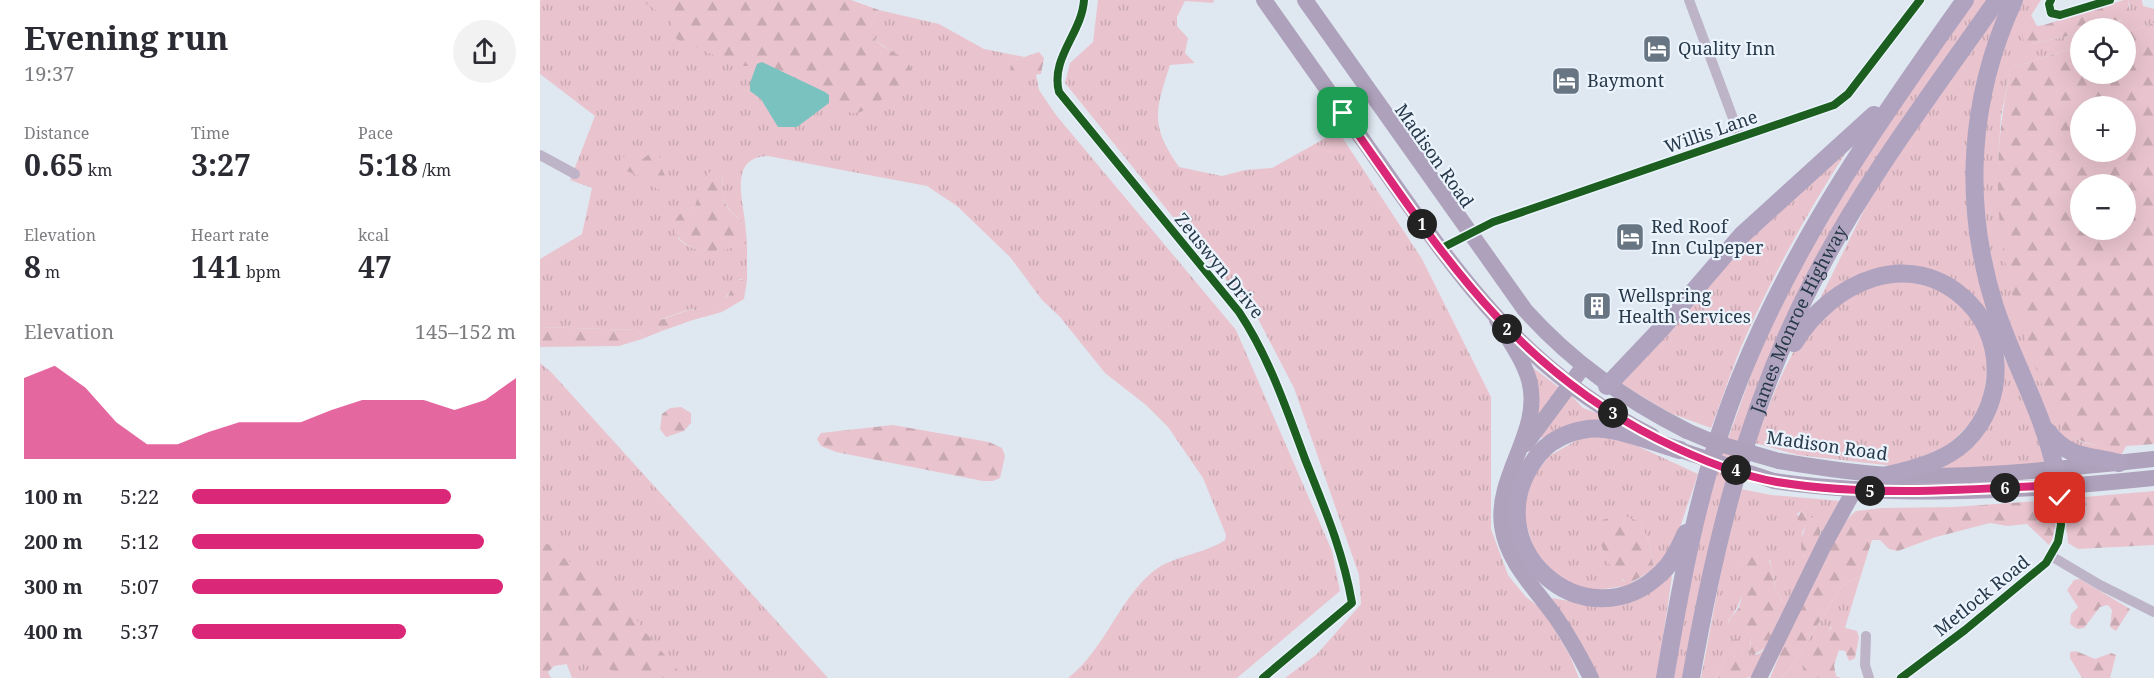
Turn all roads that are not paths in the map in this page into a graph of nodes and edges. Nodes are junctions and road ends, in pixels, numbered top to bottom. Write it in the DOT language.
graph roads {
  1 [pos="1084,0"];
  2 [pos="1264,0"];
  3 [pos="1305,0"];
  4 [pos="1689,0"];
  5 [pos="1920,0"];
  6 [pos="1965,0"];
  7 [pos="1997,0"];
  8 [pos="2014,0"];
  9 [pos="2051,0"];
  10 [pos="2109,0"];
  11 [pos="1911,77"];
  12 [pos="1740,137"];
  13 [pos="542,160"];
  14 [pos="575,174"];
  15 [pos="1469,233"];
  16 [pos="1440,249"];
  17 [pos="1497,320"];
  18 [pos="1583,367"];
  19 [pos="1571,385"];
  20 [pos="1607,386"];
  21 [pos="1756,413"];
  22 [pos="2045,428"];
  23 [pos="1680,450"];
  24 [pos="2154,459"];
  25 [pos="1513,463"];
  26 [pos="2119,463"];
  27 [pos="1887,475"];
  28 [pos="2057,477"];
  29 [pos="2154,478"];
  30 [pos="1855,489"];
  31 [pos="1699,508"];
  32 [pos="2051,556"];
  33 [pos="2154,612"];
  34 [pos="1866,636"];
  35 [pos="1263,678"];
  36 [pos="1591,678"];
  37 [pos="1665,678"];
  38 [pos="1691,678"];
  39 [pos="1760,678"];
  40 [pos="1869,678"];
  41 [pos="1901,678"];
  1 -- 35 [label="street, Zeuswyn Drive"];
  2 -- 16 [label="main road, Madison Road"];
  3 -- 15 [label="main road, Madison Road"];
  4 -- 12 [label="street"];
  5 -- 12 [label="street, Willis Lane"];
  6 -- 11 [label="highway, James Monroe Highway"];
  7 -- 21 [label="highway, James Monroe Highway"];
  8 -- 22 [label="highway"];
  9 -- 10 [label="street"];
  11 -- 20 [label="highway"];
  11 -- 31 [label="highway, James Monroe Highway"];
  12 -- 15 [label="street, Willis Lane"];
  13 -- 14 [label="street"];
  15 -- 16 [label="street, Willis Lane"];
  15 -- 18 [label="main road, Madison Road"];
  16 -- 17 [label="main road, Madison Road"];
  17 -- 19 [label="main road, Madison Road"];
  17 -- 25 [label="highway"];
  18 -- 19 [label="highway"];
  18 -- 20 [label="main road, Madison Road"];
  19 -- 23 [label="main road, Madison Road"];
  19 -- 25 [label="highway"];
  20 -- 27 [label="main road, Madison Road, bridge"];
  21 -- 27 [label="highway"];
  21 -- 38 [label="highway, James Monroe Highway"];
  22 -- 26 [label="highway"];
  22 -- 28 [label="highway"];
  23 -- 30 [label="main road, Madison Road, bridge"];
  23 -- 31 [label="highway"];
  24 -- 26 [label="main road, Madison Road"];
  25 -- 36 [label="highway"];
  26 -- 28 [label="main road, Madison Road"];
  27 -- 28 [label="main road, Madison Road"];
  28 -- 29 [label="main road, Madison Road"];
  28 -- 30 [label="main road, Madison Road"];
  28 -- 32 [label="street, Metlock Road"];
  30 -- 39 [label="highway"];
  31 -- 37 [label="highway, James Monroe Highway"];
  32 -- 33 [label="street"];
  32 -- 41 [label="street, Metlock Road"];
  34 -- 40 [label="street"];
}
